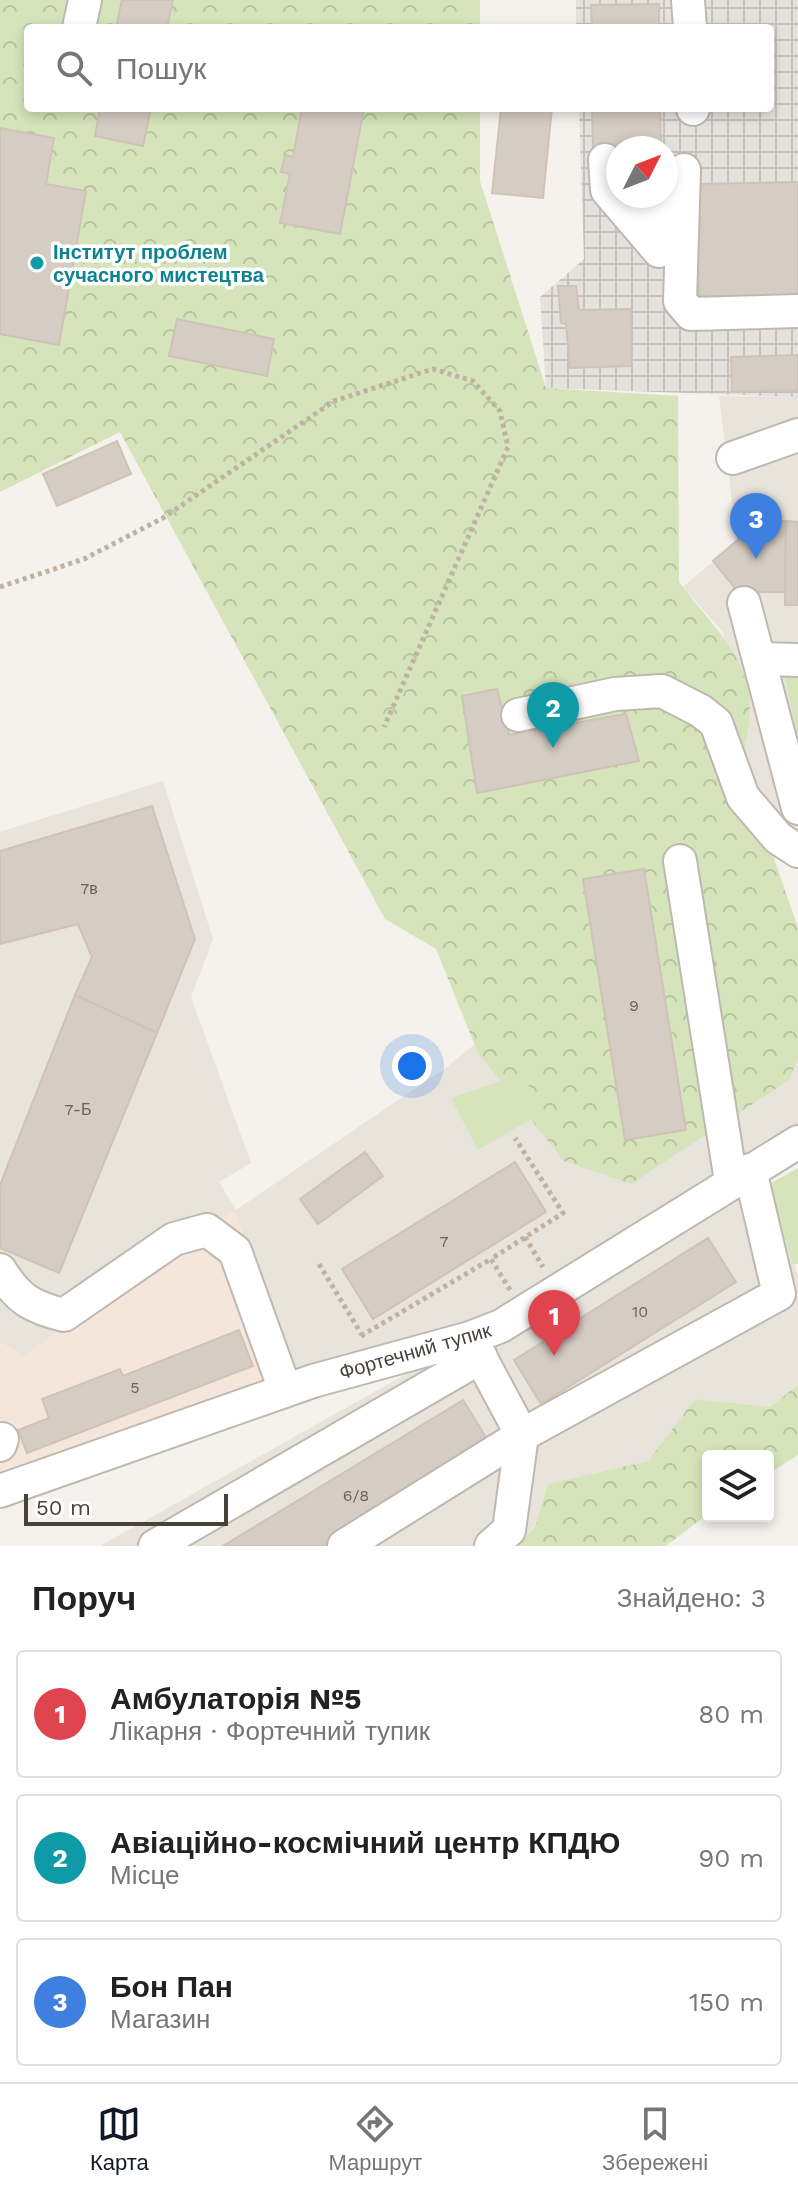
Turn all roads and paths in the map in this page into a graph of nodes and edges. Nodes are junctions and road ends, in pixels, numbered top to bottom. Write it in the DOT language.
graph roads {
  1 [pos="85,0"];
  2 [pos="688,0"];
  3 [pos="80,24"];
  4 [pos="690,24"];
  5 [pos="605,160"];
  6 [pos="684,170"];
  7 [pos="636,208"];
  8 [pos="654,208"];
  9 [pos="654,245"];
  10 [pos="680,279"];
  11 [pos="798,311"];
  12 [pos="798,435"];
  13 [pos="733,458"];
  14 [pos="0,587"];
  15 [pos="744,603"];
  16 [pos="759,659"];
  17 [pos="798,660"];
  18 [pos="518,715"];
  19 [pos="384,727"];
  20 [pos="798,808"];
  21 [pos="798,851"];
  22 [pos="680,861"];
  23 [pos="515,1138"];
  24 [pos="798,1142"];
  25 [pos="740,1176"];
  26 [pos="525,1237"];
  27 [pos="1,1255"];
  28 [pos="491,1259"];
  29 [pos="319,1264"];
  30 [pos="0,1268"];
  31 [pos="546,1273"];
  32 [pos="512,1294"];
  33 [pos="362,1335"];
  34 [pos="351,1342"];
  35 [pos="476,1347"];
  36 [pos="285,1390"];
  37 [pos="522,1435"];
  38 [pos="0,1491"];
  39 [pos="155,1546"];
  40 [pos="344,1546"];
  41 [pos="491,1546"];
  1 -- 3 [label="street"];
  2 -- 4 [label="street"];
  5 -- 9 [label="street"];
  6 -- 10 [label="street"];
  7 -- 9 [label="street"];
  8 -- 9 [label="street"];
  9 -- 10 [label="street"];
  10 -- 11 [label="street"];
  12 -- 13 [label="street"];
  14 -- 19 [label="path"];
  15 -- 16 [label="street"];
  16 -- 17 [label="street"];
  16 -- 20 [label="street"];
  18 -- 21 [label="street"];
  22 -- 25 [label="street"];
  23 -- 26 [label="path"];
  24 -- 25 [label="street, Фортечний тупик"];
  25 -- 35 [label="street, Фортечний тупик"];
  25 -- 37 [label="street"];
  26 -- 28 [label="path"];
  26 -- 31 [label="path"];
  27 -- 30 [label="street"];
  28 -- 32 [label="path"];
  28 -- 33 [label="path"];
  29 -- 33 [label="path"];
  30 -- 36 [label="street"];
  33 -- 34 [label="path"];
  35 -- 36 [label="street, Фортечний тупик"];
  35 -- 37 [label="street"];
  35 -- 39 [label="street"];
  36 -- 38 [label="street, Фортечний тупик"];
  37 -- 40 [label="street"];
  37 -- 41 [label="street"];
}
